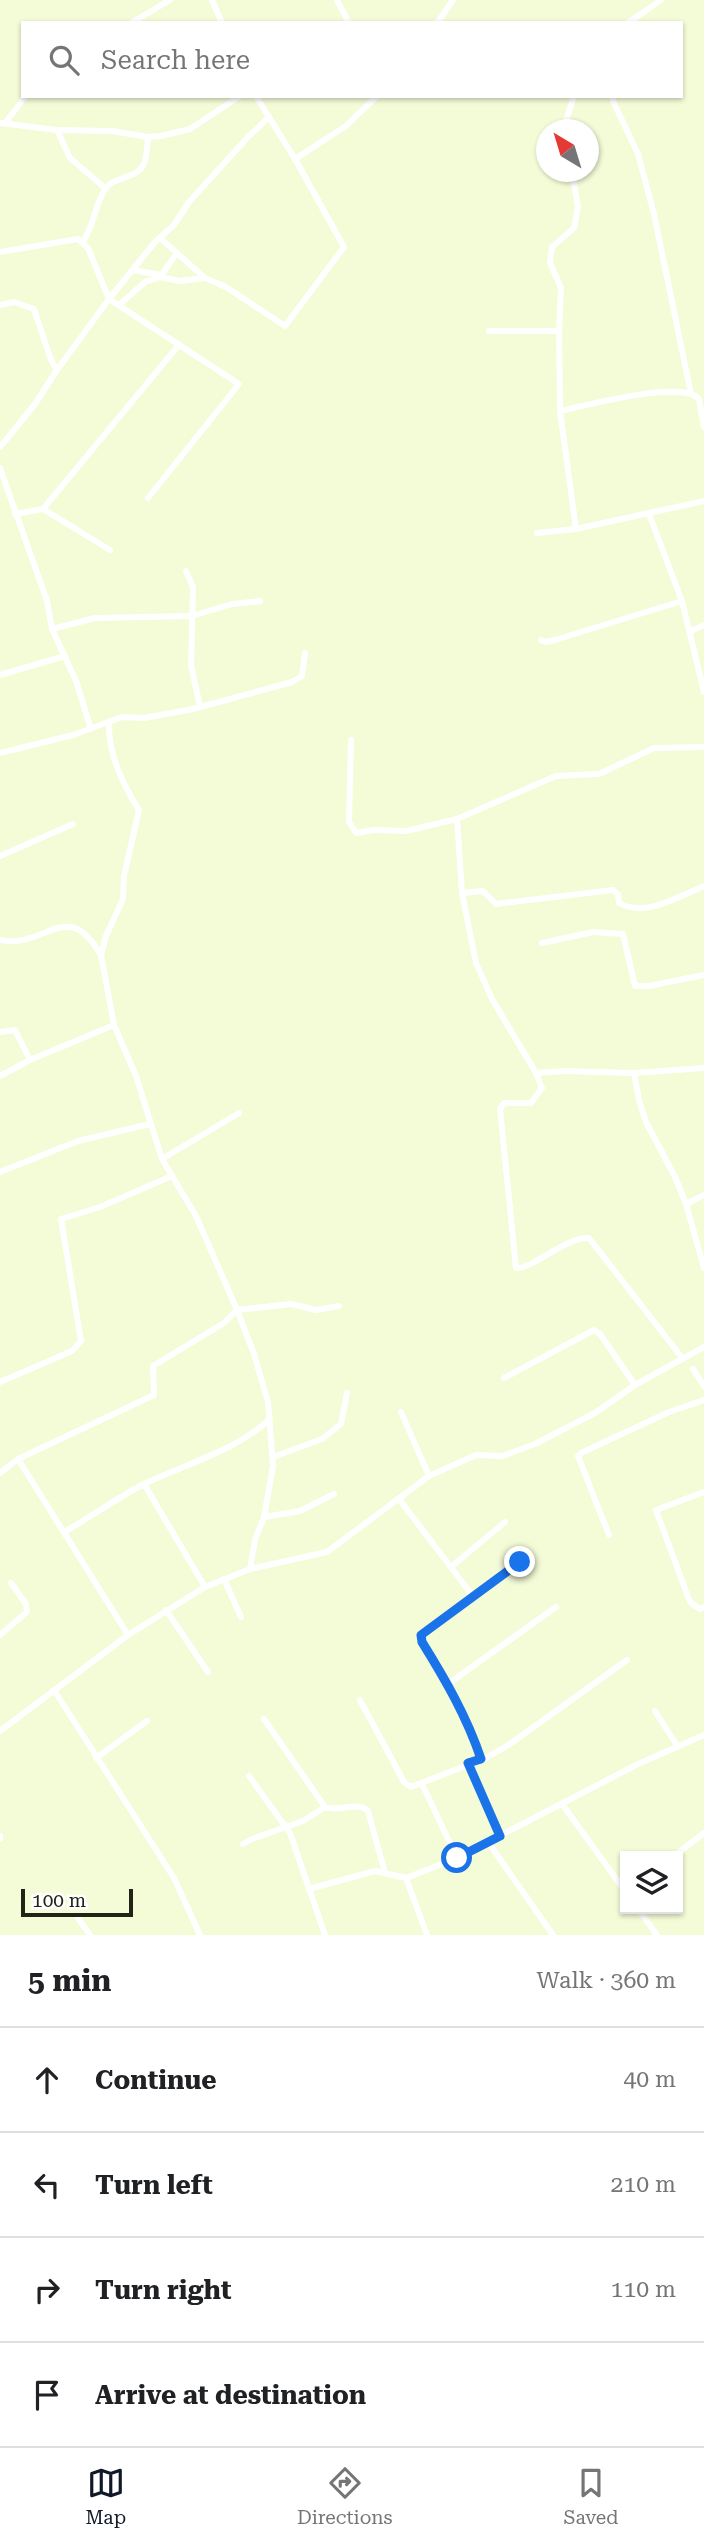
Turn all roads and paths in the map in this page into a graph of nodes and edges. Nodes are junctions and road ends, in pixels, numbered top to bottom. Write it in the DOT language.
graph roads {
  1 [pos="170,0"];
  2 [pos="212,0"];
  3 [pos="337,0"];
  4 [pos="453,0"];
  5 [pos="661,0"];
  6 [pos="134,21"];
  7 [pos="221,21"];
  8 [pos="348,21"];
  9 [pos="438,21"];
  10 [pos="631,21"];
  11 [pos="24,98"];
  12 [pos="237,98"];
  13 [pos="257,98"];
  14 [pos="375,98"];
  15 [pos="574,98"];
  16 [pos="613,98"];
  17 [pos="269,117"];
  18 [pos="567,119"];
  19 [pos="2,123"];
  20 [pos="57,130"];
  21 [pos="148,137"];
  22 [pos="295,159"];
  23 [pos="574,182"];
  24 [pos="105,188"];
  25 [pos="160,238"];
  26 [pos="83,242"];
  27 [pos="0,252"];
  28 [pos="177,253"];
  29 [pos="133,270"];
  30 [pos="160,276"];
  31 [pos="205,278"];
  32 [pos="109,299"];
  33 [pos="119,304"];
  34 [pos="0,305"];
  35 [pos="489,331"];
  36 [pos="559,331"];
  37 [pos="178,346"];
  38 [pos="57,370"];
  39 [pos="691,394"];
  40 [pos="560,411"];
  41 [pos="704,427"];
  42 [pos="0,447"];
  43 [pos="0,468"];
  44 [pos="148,498"];
  45 [pos="704,501"];
  46 [pos="43,509"];
  47 [pos="15,514"];
  48 [pos="649,514"];
  49 [pos="576,529"];
  50 [pos="537,533"];
  51 [pos="110,550"];
  52 [pos="186,571"];
  53 [pos="260,601"];
  54 [pos="682,601"];
  55 [pos="192,616"];
  56 [pos="704,625"];
  57 [pos="52,629"];
  58 [pos="691,631"];
  59 [pos="541,640"];
  60 [pos="305,653"];
  61 [pos="65,656"];
  62 [pos="0,675"];
  63 [pos="704,692"];
  64 [pos="200,707"];
  65 [pos="109,722"];
  66 [pos="91,729"];
  67 [pos="351,740"];
  68 [pos="704,747"];
  69 [pos="0,753"];
  70 [pos="457,819"];
  71 [pos="73,824"];
  72 [pos="0,856"];
  73 [pos="704,886"];
  74 [pos="462,893"];
  75 [pos="0,940"];
  76 [pos="542,943"];
  77 [pos="101,955"];
  78 [pos="704,975"];
  79 [pos="114,1025"];
  80 [pos="0,1032"];
  81 [pos="30,1060"];
  82 [pos="704,1068"];
  83 [pos="536,1073"];
  84 [pos="634,1073"];
  85 [pos="0,1076"];
  86 [pos="239,1113"];
  87 [pos="150,1124"];
  88 [pos="162,1159"];
  89 [pos="0,1172"];
  90 [pos="172,1176"];
  91 [pos="704,1195"];
  92 [pos="686,1204"];
  93 [pos="704,1268"];
  94 [pos="339,1306"];
  95 [pos="237,1310"];
  96 [pos="704,1347"];
  97 [pos="683,1359"];
  98 [pos="693,1369"];
  99 [pos="504,1378"];
  100 [pos="0,1382"];
  101 [pos="635,1385"];
  102 [pos="704,1386"];
  103 [pos="347,1393"];
  104 [pos="704,1400"];
  105 [pos="401,1412"];
  106 [pos="270,1419"];
  107 [pos="273,1457"];
  108 [pos="18,1459"];
  109 [pos="0,1462"];
  110 [pos="2,1472"];
  111 [pos="429,1476"];
  112 [pos="144,1484"];
  113 [pos="704,1492"];
  114 [pos="334,1494"];
  115 [pos="399,1499"];
  116 [pos="264,1517"];
  117 [pos="505,1522"];
  118 [pos="64,1532"];
  119 [pos="609,1535"];
  120 [pos="520,1562"];
  121 [pos="451,1567"];
  122 [pos="250,1569"];
  123 [pos="224,1579"];
  124 [pos="11,1583"];
  125 [pos="205,1587"];
  126 [pos="472,1597"];
  127 [pos="556,1607"];
  128 [pos="704,1607"];
  129 [pos="166,1611"];
  130 [pos="241,1617"];
  131 [pos="0,1635"];
  132 [pos="128,1635"];
  133 [pos="627,1660"];
  134 [pos="208,1672"];
  135 [pos="448,1684"];
  136 [pos="54,1690"];
  137 [pos="360,1700"];
  138 [pos="654,1711"];
  139 [pos="264,1719"];
  140 [pos="147,1721"];
  141 [pos="0,1731"];
  142 [pos="704,1735"];
  143 [pos="678,1747"];
  144 [pos="96,1758"];
  145 [pos="481,1759"];
  146 [pos="468,1763"];
  147 [pos="250,1776"];
  148 [pos="422,1784"];
  149 [pos="562,1804"];
  150 [pos="325,1807"];
  151 [pos="287,1827"];
  152 [pos="704,1833"];
  153 [pos="500,1836"];
  154 [pos="488,1842"];
  155 [pos="243,1844"];
  156 [pos="681,1851"];
  157 [pos="457,1858"];
  158 [pos="385,1872"];
  159 [pos="406,1878"];
  160 [pos="620,1884"];
  161 [pos="309,1889"];
  162 [pos="642,1914"];
  163 [pos="78,1918"];
  164 [pos="90,1935"];
  165 [pos="200,1935"];
  166 [pos="325,1935"];
  167 [pos="427,1935"];
  168 [pos="553,1935"];
  169 [pos="657,1935"];
  1 -- 6 [label="street"];
  2 -- 7 [label="street"];
  3 -- 8 [label="street"];
  4 -- 9 [label="street"];
  5 -- 10 [label="street"];
  11 -- 19 [label="street"];
  12 -- 21 [label="street"];
  13 -- 17 [label="street"];
  14 -- 22 [label="street"];
  15 -- 18 [label="street"];
  16 -- 39 [label="street"];
  17 -- 22 [label="street"];
  17 -- 25 [label="street"];
  19 -- 20 [label="street"];
  20 -- 21 [label="street"];
  20 -- 24 [label="street"];
  21 -- 24 [label="street"];
  22 -- 31 [label="street"];
  23 -- 36 [label="street"];
  24 -- 26 [label="street"];
  25 -- 28 [label="street"];
  25 -- 29 [label="street"];
  26 -- 27 [label="street"];
  26 -- 32 [label="street"];
  28 -- 30 [label="street"];
  28 -- 31 [label="street"];
  29 -- 30 [label="street"];
  29 -- 32 [label="street"];
  30 -- 31 [label="street"];
  30 -- 33 [label="street"];
  32 -- 33 [label="street"];
  32 -- 38 [label="street"];
  33 -- 37 [label="street"];
  34 -- 38 [label="street"];
  35 -- 36 [label="street"];
  36 -- 40 [label="street"];
  37 -- 44 [label="street"];
  37 -- 46 [label="street"];
  38 -- 42 [label="street"];
  39 -- 40 [label="street"];
  39 -- 41 [label="street"];
  40 -- 49 [label="street"];
  43 -- 47 [label="street"];
  45 -- 48 [label="street"];
  46 -- 47 [label="street"];
  46 -- 51 [label="street"];
  47 -- 57 [label="street"];
  48 -- 49 [label="street"];
  48 -- 54 [label="street"];
  49 -- 50 [label="street"];
  52 -- 55 [label="street"];
  53 -- 55 [label="street"];
  54 -- 58 [label="street"];
  54 -- 59 [label="street"];
  55 -- 57 [label="street"];
  55 -- 64 [label="street"];
  56 -- 58 [label="street"];
  57 -- 61 [label="street"];
  58 -- 63 [label="street"];
  60 -- 64 [label="street"];
  61 -- 62 [label="street"];
  61 -- 66 [label="street"];
  64 -- 65 [label="street"];
  65 -- 66 [label="street"];
  65 -- 77 [label="street"];
  66 -- 69 [label="street"];
  67 -- 70 [label="street"];
  68 -- 70 [label="street"];
  70 -- 74 [label="street"];
  71 -- 72 [label="street"];
  73 -- 74 [label="street"];
  74 -- 83 [label="street"];
  75 -- 77 [label="street"];
  76 -- 78 [label="street"];
  77 -- 79 [label="street"];
  79 -- 81 [label="street"];
  79 -- 87 [label="street"];
  80 -- 81 [label="street"];
  81 -- 85 [label="street"];
  82 -- 84 [label="street"];
  83 -- 84 [label="street"];
  83 -- 97 [label="street"];
  84 -- 92 [label="street"];
  86 -- 88 [label="street"];
  87 -- 88 [label="street"];
  87 -- 89 [label="street"];
  88 -- 90 [label="street"];
  90 -- 95 [label="street"];
  90 -- 100 [label="street"];
  91 -- 92 [label="street"];
  92 -- 93 [label="street"];
  94 -- 95 [label="street"];
  95 -- 106 [label="street"];
  95 -- 108 [label="street"];
  96 -- 97 [label="street"];
  97 -- 101 [label="street"];
  98 -- 102 [label="street"];
  99 -- 101 [label="street"];
  101 -- 111 [label="street"];
  103 -- 107 [label="street"];
  104 -- 119 [label="street"];
  105 -- 111 [label="street"];
  106 -- 107 [label="street"];
  106 -- 112 [label="street"];
  107 -- 116 [label="street"];
  108 -- 110 [label="street"];
  108 -- 118 [label="street"];
  109 -- 110 [label="street"];
  111 -- 115 [label="street"];
  112 -- 118 [label="street"];
  112 -- 125 [label="street"];
  113 -- 128 [label="street"];
  114 -- 116 [label="street"];
  115 -- 121 [label="street"];
  115 -- 122 [label="street"];
  116 -- 122 [label="street"];
  117 -- 121 [label="street"];
  118 -- 132 [label="street"];
  120 -- 126 [label="street"];
  121 -- 126 [label="street"];
  122 -- 123 [label="street"];
  123 -- 125 [label="street"];
  123 -- 130 [label="street"];
  124 -- 131 [label="street"];
  125 -- 129 [label="street"];
  126 -- 135 [label="street"];
  127 -- 135 [label="street"];
  129 -- 132 [label="street"];
  129 -- 134 [label="street"];
  132 -- 136 [label="street"];
  133 -- 145 [label="street"];
  135 -- 145 [label="street"];
  136 -- 141 [label="street"];
  136 -- 144 [label="street"];
  137 -- 148 [label="street"];
  138 -- 143 [label="street"];
  139 -- 150 [label="street"];
  140 -- 144 [label="street"];
  142 -- 143 [label="street"];
  143 -- 149 [label="street"];
  144 -- 165 [label="street"];
  145 -- 146 [label="street"];
  146 -- 148 [label="street"];
  146 -- 153 [label="street"];
  147 -- 151 [label="street"];
  148 -- 157 [label="street"];
  149 -- 153 [label="street"];
  149 -- 160 [label="street"];
  150 -- 151 [label="street"];
  150 -- 158 [label="street"];
  151 -- 155 [label="street"];
  151 -- 161 [label="street"];
  152 -- 156 [label="street"];
  153 -- 154 [label="street"];
  154 -- 157 [label="street"];
  154 -- 168 [label="street"];
  157 -- 159 [label="street"];
  158 -- 159 [label="street"];
  158 -- 161 [label="street"];
  159 -- 167 [label="street"];
  161 -- 166 [label="street"];
  162 -- 169 [label="street"];
  163 -- 164 [label="street"];
}
